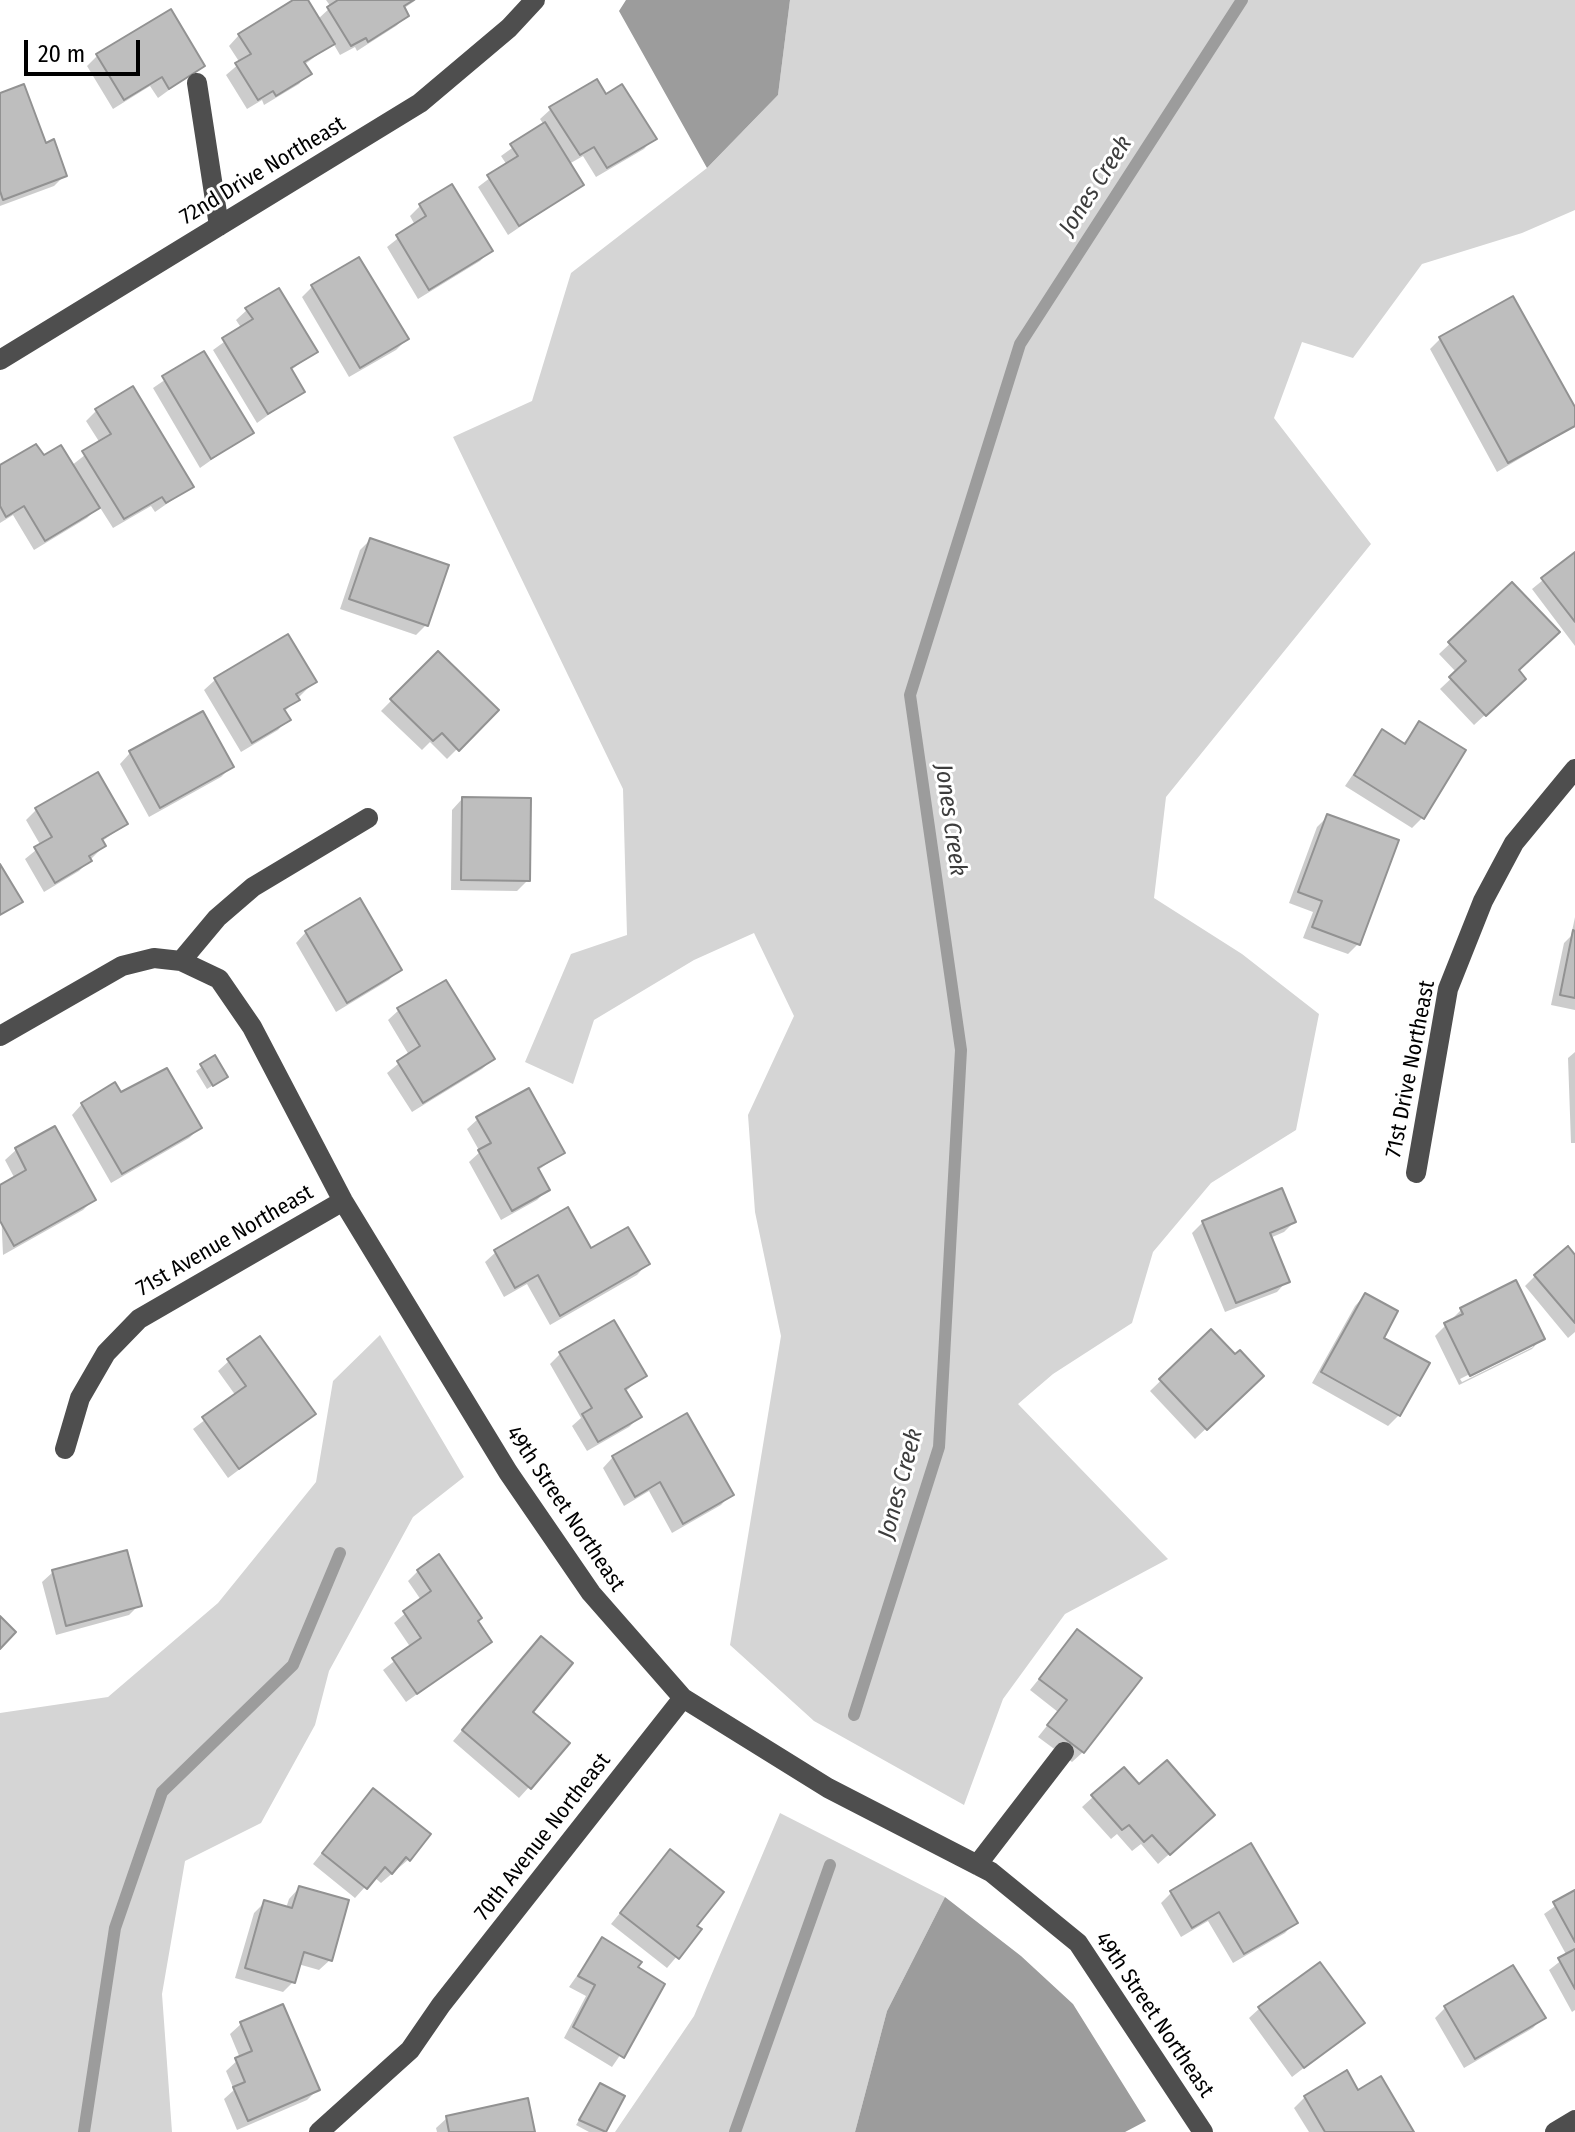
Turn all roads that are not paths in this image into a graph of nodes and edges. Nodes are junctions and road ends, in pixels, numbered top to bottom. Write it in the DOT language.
graph roads {
  1 [pos="535,0"];
  2 [pos="197,83"];
  3 [pos="219,226"];
  4 [pos="0,360"];
  5 [pos="1575,769"];
  6 [pos="368,818"];
  7 [pos="181,961"];
  8 [pos="0,1036"];
  9 [pos="1416,1173"];
  10 [pos="343,1201"];
  11 [pos="65,1449"];
  12 [pos="683,1698"];
  13 [pos="1064,1752"];
  14 [pos="977,1865"];
  15 [pos="1575,2120"];
  16 [pos="319,2132"];
  17 [pos="1203,2132"];
  18 [pos="1555,2132"];
  1 -- 3 [label="street, 72nd Drive Northeast"];
  2 -- 3 [label="street"];
  3 -- 4 [label="street, 72nd Drive Northeast"];
  5 -- 9 [label="street, 71st Drive Northeast"];
  6 -- 7 [label="street"];
  7 -- 8 [label="street"];
  7 -- 10 [label="street, 49th Street Northeast"];
  10 -- 11 [label="street, 71st Avenue Northeast"];
  10 -- 12 [label="street, 49th Street Northeast"];
  12 -- 14 [label="street, 49th Street Northeast"];
  12 -- 16 [label="street, 70th Avenue Northeast"];
  13 -- 14 [label="street"];
  14 -- 17 [label="street, 49th Street Northeast"];
  15 -- 18 [label="street"];
}
